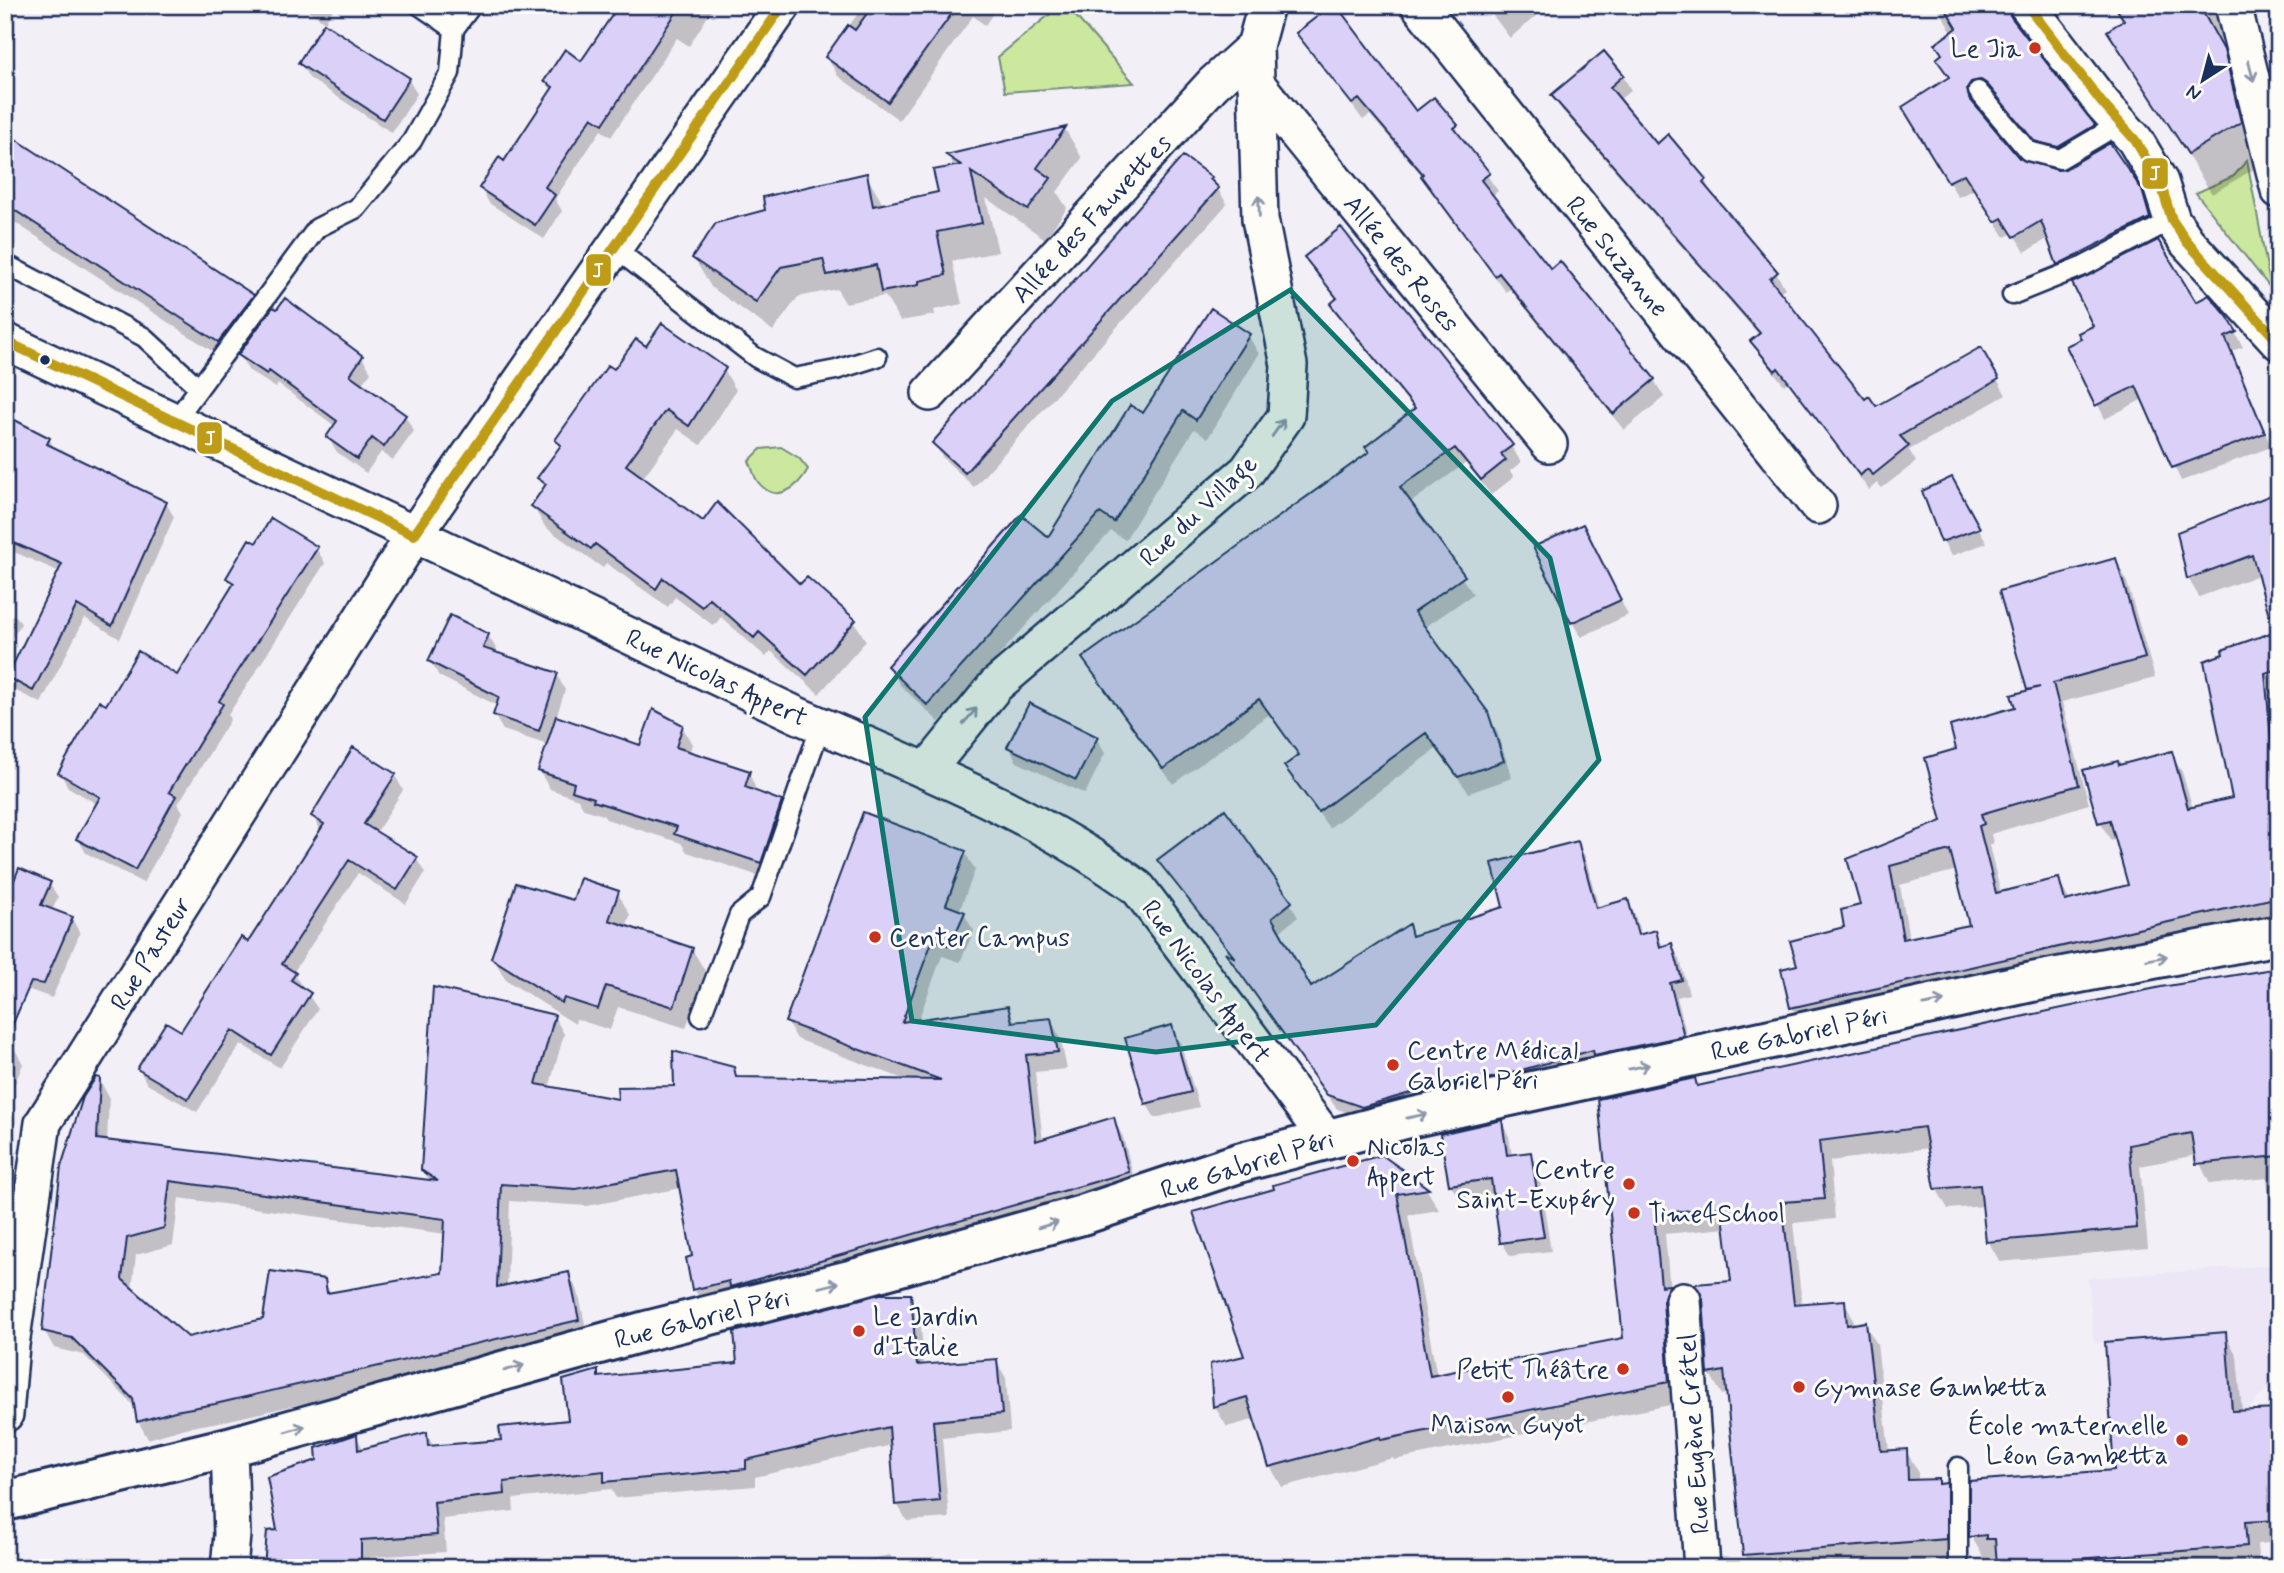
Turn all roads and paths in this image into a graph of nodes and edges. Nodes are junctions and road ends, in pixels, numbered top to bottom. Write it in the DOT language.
graph roads {
  1 [pos="419,5"];
  2 [pos="472,5"];
  3 [pos="783,5"];
  4 [pos="1266,5"];
  5 [pos="1419,5"];
  6 [pos="2028,5"];
  7 [pos="2234,5"];
  8 [pos="454,29"];
  9 [pos="1255,46"];
  10 [pos="1255,82"];
  11 [pos="1978,91"];
  12 [pos="2121,123"];
  13 [pos="2279,190"];
  14 [pos="2172,220"];
  15 [pos="613,247"];
  16 [pos="5,264"];
  17 [pos="2012,295"];
  18 [pos="5,341"];
  19 [pos="2279,342"];
  20 [pos="877,357"];
  21 [pos="198,387"];
  22 [pos="930,393"];
  23 [pos="174,422"];
  24 [pos="1549,444"];
  25 [pos="1818,506"];
  26 [pos="414,535"];
  27 [pos="821,725"];
  28 [pos="928,769"];
  29 [pos="2279,935"];
  30 [pos="701,1016"];
  31 [pos="1327,1139"];
  32 [pos="1683,1300"];
  33 [pos="5,1414"];
  34 [pos="229,1447"];
  35 [pos="1958,1467"];
  36 [pos="5,1501"];
  37 [pos="229,1568"];
  38 [pos="1702,1568"];
  39 [pos="1958,1568"];
  1 -- 8 [label="lane"];
  2 -- 8 [label="lane"];
  3 -- 15 [label="street, Rue Pasteur"];
  4 -- 9 [label="street, Rue du Village"];
  5 -- 25 [label="street, Rue Suzanne"];
  6 -- 12 [label="street"];
  7 -- 13 [label="street, one-way"];
  8 -- 21 [label="lane"];
  9 -- 10 [label="street, Rue du Village"];
  9 -- 22 [label="street, Allée des Fauvettes"];
  10 -- 24 [label="street, Allée des Roses"];
  28 -- 10 [label="street, Rue du Village, one-way"];
  11 -- 12 [label="lane"];
  12 -- 14 [label="street"];
  14 -- 17 [label="lane"];
  14 -- 19 [label="street"];
  15 -- 20 [label="lane"];
  15 -- 26 [label="street, Rue Pasteur"];
  16 -- 21 [label="lane"];
  18 -- 23 [label="street, Rue Nicolas Appert"];
  21 -- 23 [label="lane"];
  23 -- 26 [label="street, Rue Nicolas Appert"];
  26 -- 27 [label="street, Rue Nicolas Appert"];
  26 -- 33 [label="street, Rue Pasteur"];
  27 -- 28 [label="street, Rue Nicolas Appert"];
  27 -- 30 [label="lane"];
  28 -- 31 [label="street, Rue Nicolas Appert"];
  31 -- 29 [label="street, Rue Gabriel Péri, one-way"];
  34 -- 31 [label="street, Rue Gabriel Péri, one-way"];
  32 -- 38 [label="street, Rue Eugène Crétel"];
  34 -- 36 [label="street, Rue Gabriel Péri"];
  34 -- 37 [label="street"];
  35 -- 39 [label="lane"];
}
